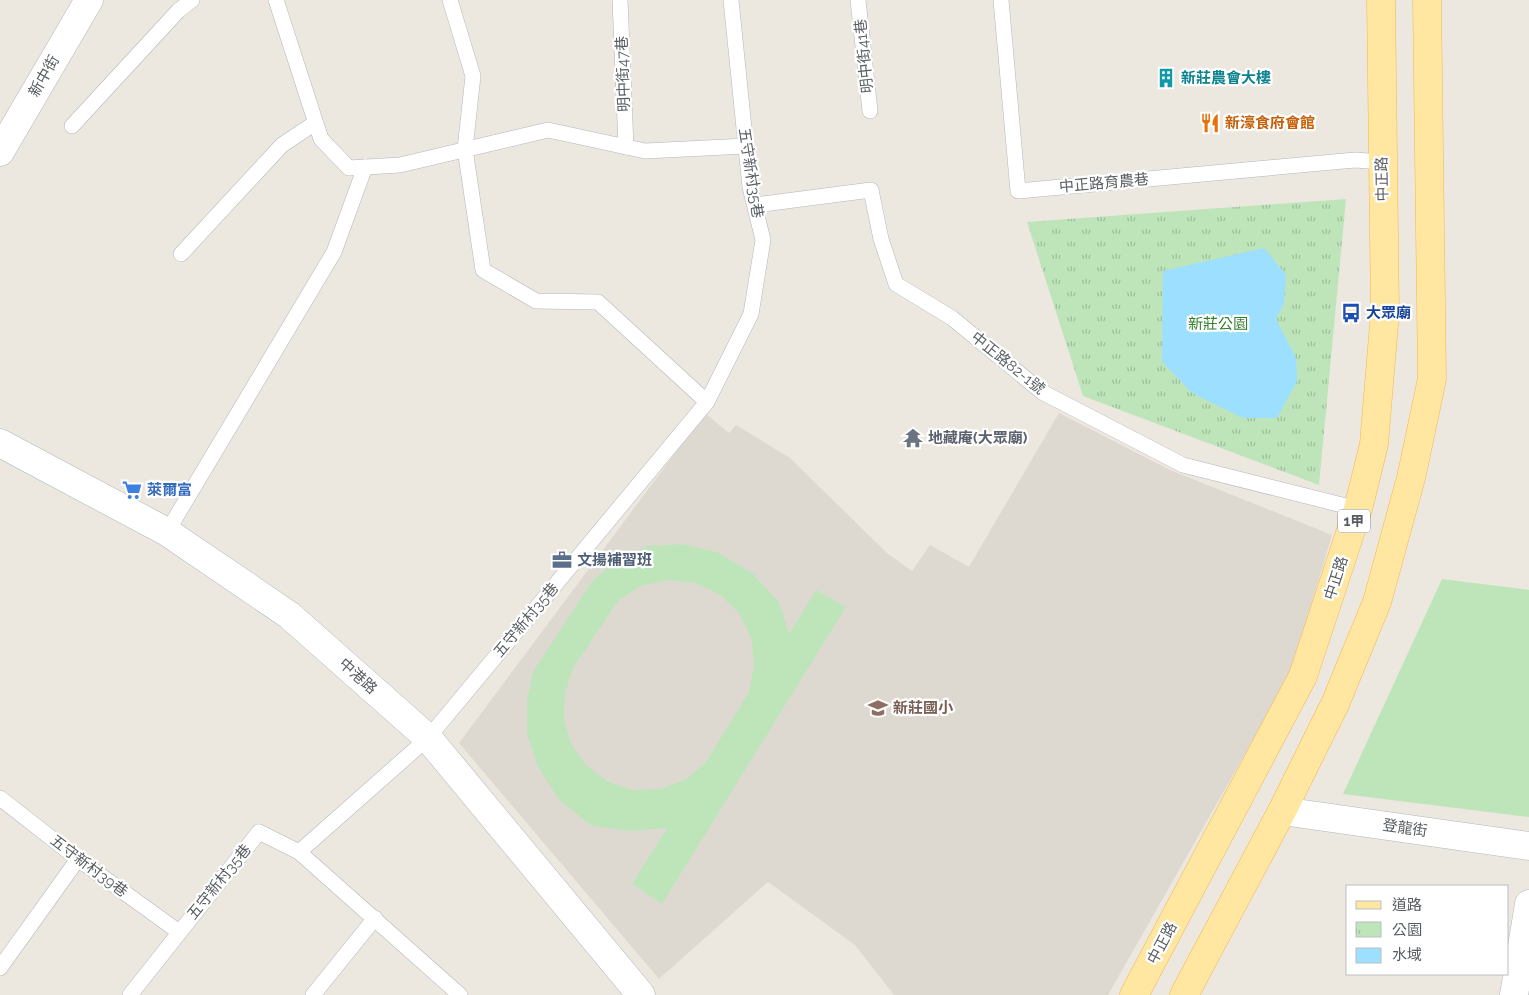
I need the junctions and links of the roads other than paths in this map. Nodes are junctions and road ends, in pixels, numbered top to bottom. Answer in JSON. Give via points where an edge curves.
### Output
{"nodes":[{"id":1,"x":89,"y":0,"type":"edge"},
{"id":2,"x":192,"y":0,"type":"edge"},
{"id":3,"x":276,"y":0,"type":"edge"},
{"id":4,"x":450,"y":0,"type":"edge"},
{"id":5,"x":620,"y":0,"type":"edge"},
{"id":6,"x":731,"y":0,"type":"edge"},
{"id":7,"x":858,"y":0,"type":"edge"},
{"id":8,"x":1001,"y":0,"type":"edge"},
{"id":9,"x":1380,"y":0,"type":"edge"},
{"id":10,"x":1427,"y":0,"type":"edge"},
{"id":11,"x":870,"y":111,"type":"dead end"},
{"id":12,"x":315,"y":123,"type":"junction"},
{"id":13,"x":72,"y":126,"type":"dead end"},
{"id":14,"x":746,"y":146,"type":"junction"},
{"id":15,"x":626,"y":147,"type":"junction"},
{"id":16,"x":465,"y":149,"type":"junction"},
{"id":17,"x":0,"y":152,"type":"edge"},
{"id":18,"x":1382,"y":162,"type":"junction"},
{"id":19,"x":365,"y":167,"type":"junction"},
{"id":20,"x":755,"y":205,"type":"junction"},
{"id":21,"x":180,"y":254,"type":"dead end"},
{"id":22,"x":707,"y":402,"type":"junction"},
{"id":23,"x":0,"y":443,"type":"edge"},
{"id":24,"x":1358,"y":509,"type":"junction"},
{"id":25,"x":167,"y":532,"type":"junction"},
{"id":26,"x":428,"y":738,"type":"junction"},
{"id":27,"x":0,"y":798,"type":"edge"},
{"id":28,"x":1282,"y":811,"type":"junction"},
{"id":29,"x":1529,"y":846,"type":"edge"},
{"id":30,"x":298,"y":852,"type":"junction"},
{"id":31,"x":78,"y":859,"type":"junction"},
{"id":32,"x":1529,"y":904,"type":"edge"},
{"id":33,"x":375,"y":918,"type":"junction"},
{"id":34,"x":179,"y":932,"type":"junction"},
{"id":35,"x":0,"y":968,"type":"edge"},
{"id":36,"x":130,"y":995,"type":"edge"},
{"id":37,"x":313,"y":995,"type":"edge"},
{"id":38,"x":460,"y":995,"type":"edge"},
{"id":39,"x":641,"y":995,"type":"edge"},
{"id":40,"x":1134,"y":995,"type":"edge"},
{"id":41,"x":1184,"y":995,"type":"edge"},
{"id":42,"x":1514,"y":995,"type":"edge"}],
"edges":[{"from":1,"to":17,"type":"street","name":"新中街"},
{"from":2,"to":13,"type":"lane","via":[[178,11]]},
{"from":3,"to":12,"type":"lane"},
{"from":4,"to":16,"type":"lane","via":[[472,76]]},
{"from":5,"to":15,"type":"lane","name":"明中街47巷"},
{"from":6,"to":14,"type":"lane","name":"五守新村35巷"},
{"from":7,"to":11,"type":"lane","name":"明中街41巷"},
{"from":8,"to":18,"type":"lane","name":"中正路育農巷","via":[[1018,191],[1355,160]]},
{"from":9,"to":18,"type":"main road","name":"中正路","number":"1甲"},
{"from":10,"to":28,"type":"main road","via":[[1432,379],[1411,478],[1377,602],[1335,704]]},
{"from":12,"to":19,"type":"lane","via":[[321,139],[349,168]]},
{"from":12,"to":21,"type":"lane","via":[[282,145]]},
{"from":14,"to":15,"type":"lane","via":[[645,151]]},
{"from":14,"to":20,"type":"lane","name":"五守新村35巷"},
{"from":15,"to":16,"type":"lane","via":[[548,130]]},
{"from":16,"to":19,"type":"lane","via":[[400,165]]},
{"from":16,"to":22,"type":"lane","via":[[483,270],[536,301],[598,302]]},
{"from":18,"to":24,"type":"main road","name":"中正路","number":"1甲","via":[[1385,312],[1374,444]]},
{"from":19,"to":25,"type":"lane","via":[[334,252]]},
{"from":20,"to":22,"type":"lane","name":"五守新村35巷","via":[[763,240],[751,314]]},
{"from":20,"to":24,"type":"lane","name":"中正路82-1號","via":[[871,190],[881,239],[896,284],[952,318],[1042,392],[1183,465]]},
{"from":22,"to":26,"type":"lane","name":"五守新村35巷"},
{"from":23,"to":25,"type":"street","name":"中港路"},
{"from":24,"to":40,"type":"main road","name":"中正路","number":"1甲","via":[[1303,676]]},
{"from":25,"to":26,"type":"street","name":"中港路","via":[[289,615]]},
{"from":26,"to":30,"type":"lane","name":"五守新村35巷"},
{"from":26,"to":39,"type":"street","name":"中港路"},
{"from":27,"to":31,"type":"lane","name":"五守新村39巷"},
{"from":28,"to":29,"type":"street","name":"登龍街"},
{"from":28,"to":41,"type":"main road"},
{"from":30,"to":33,"type":"lane"},
{"from":30,"to":34,"type":"lane","name":"五守新村35巷","via":[[259,832]]},
{"from":31,"to":34,"type":"lane","name":"五守新村39巷"},
{"from":31,"to":35,"type":"lane"},
{"from":32,"to":42,"type":"street"},
{"from":33,"to":37,"type":"lane"},
{"from":33,"to":38,"type":"lane"},
{"from":34,"to":36,"type":"lane","name":"五守新村35巷"}]}
